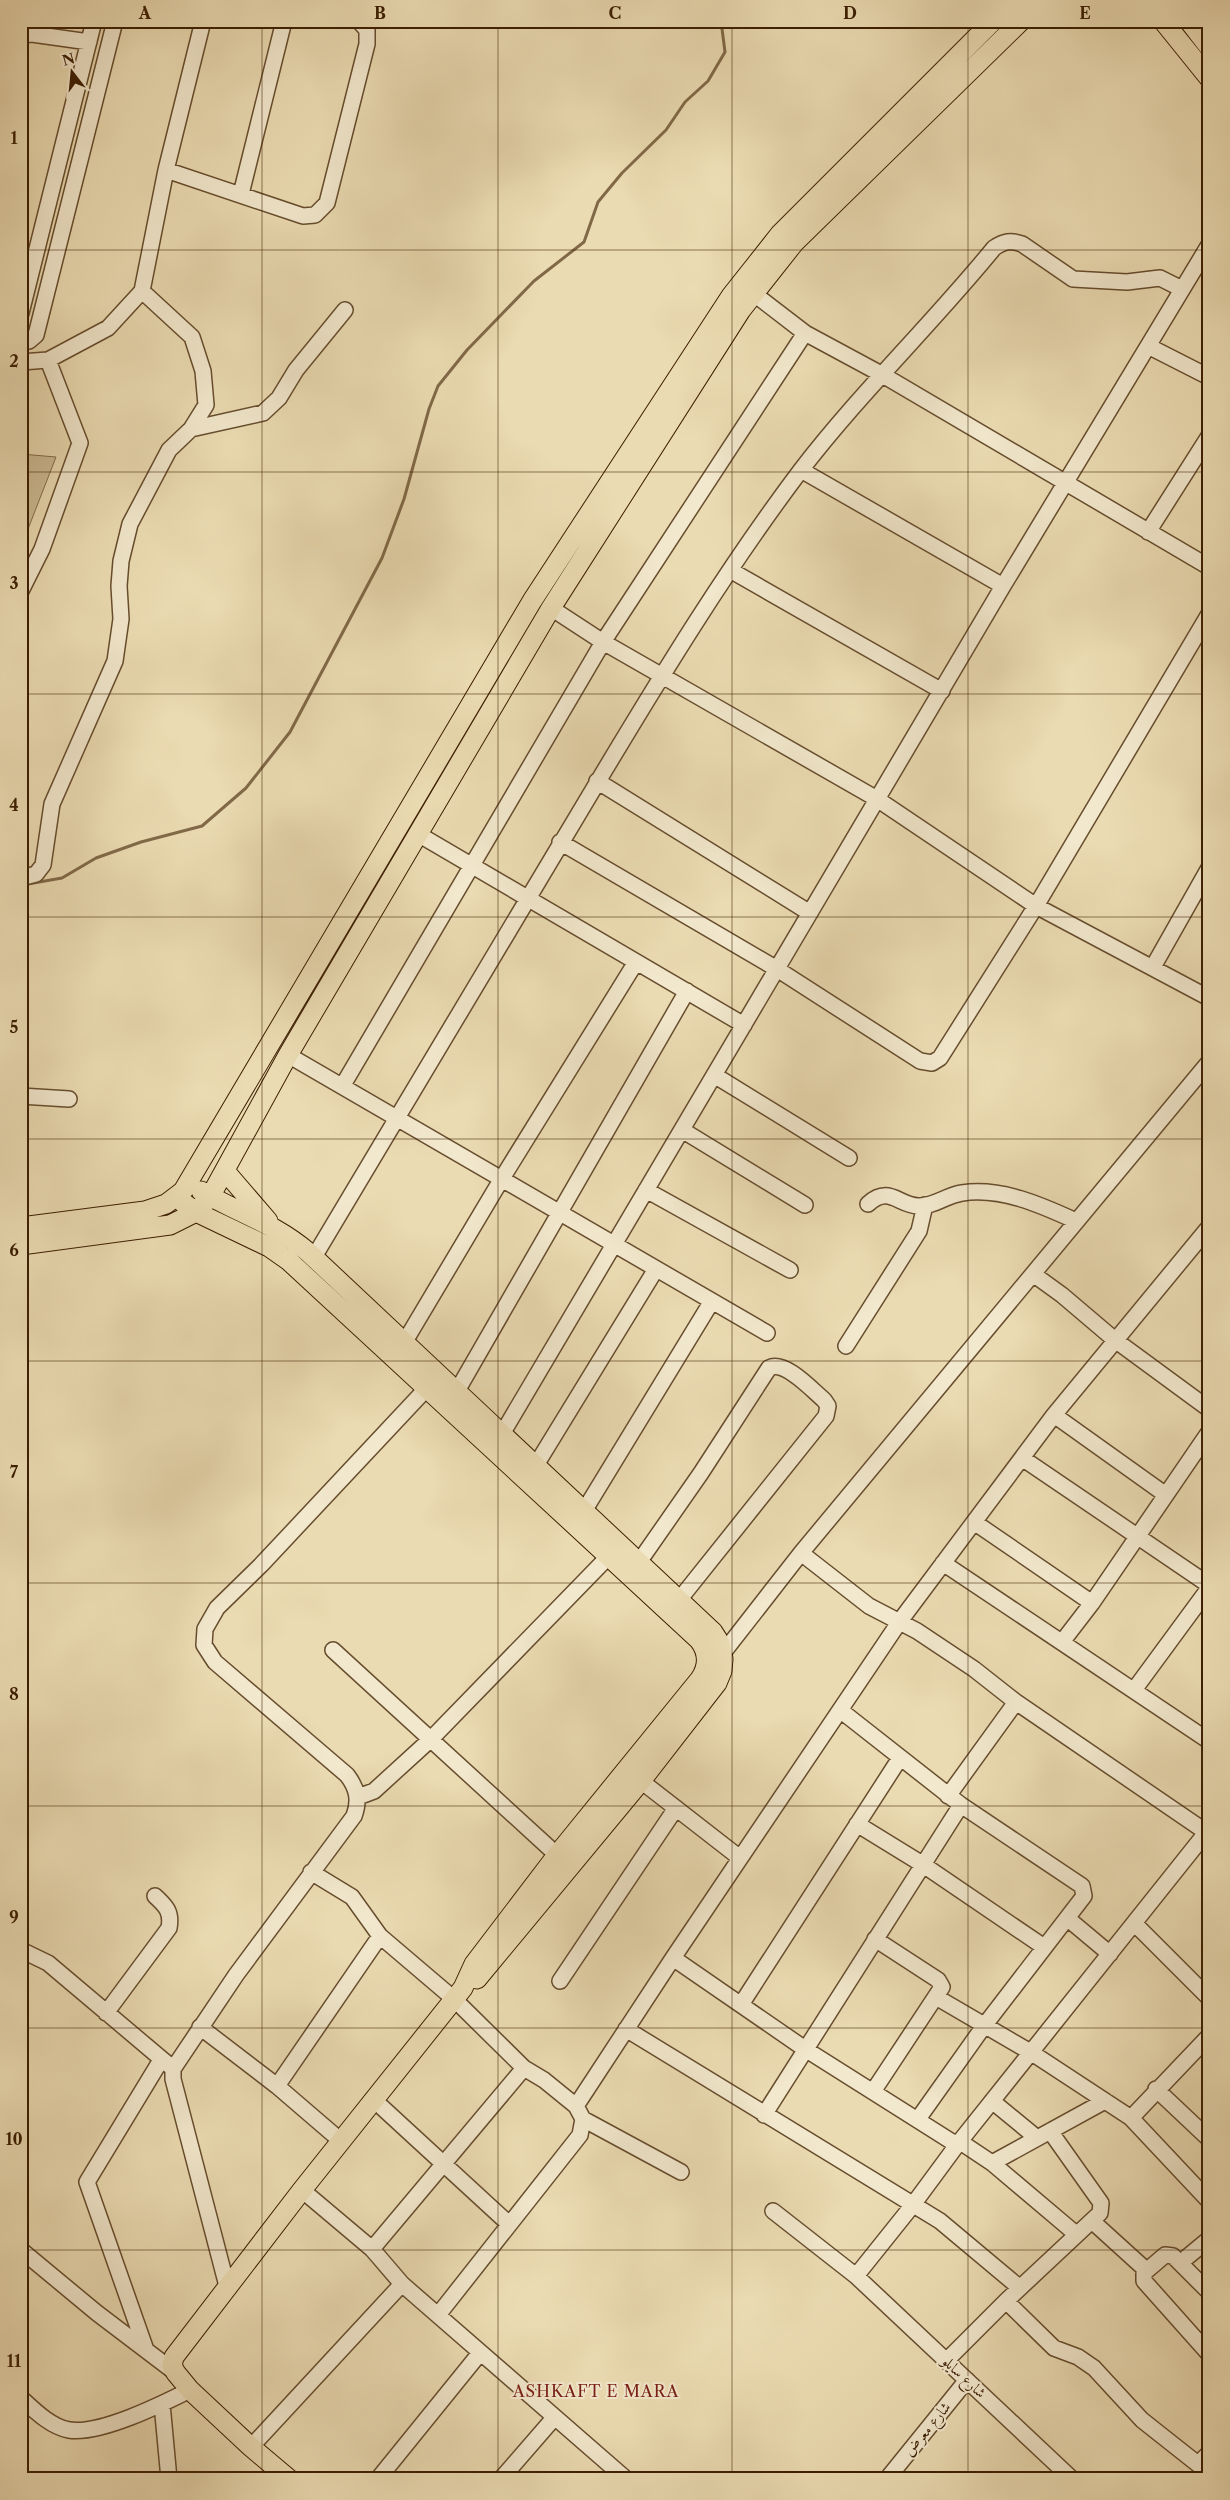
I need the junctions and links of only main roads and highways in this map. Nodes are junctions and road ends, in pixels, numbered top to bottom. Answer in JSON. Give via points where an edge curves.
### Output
{"nodes":[{"id":1,"x":993,"y":21,"type":"edge"},
{"id":2,"x":1021,"y":21,"type":"edge"},
{"id":3,"x":1163,"y":21,"type":"edge"},
{"id":4,"x":1188,"y":21,"type":"edge"},
{"id":5,"x":1209,"y":46,"type":"edge"},
{"id":6,"x":1209,"y":78,"type":"edge"},
{"id":7,"x":225,"y":1171,"type":"junction"},
{"id":8,"x":183,"y":1191,"type":"junction"},
{"id":9,"x":210,"y":1196,"type":"junction"},
{"id":10,"x":196,"y":1212,"type":"junction"},
{"id":11,"x":21,"y":1226,"type":"edge"},
{"id":12,"x":272,"y":1226,"type":"junction"},
{"id":13,"x":259,"y":1242,"type":"junction"},
{"id":14,"x":21,"y":1245,"type":"edge"},
{"id":15,"x":715,"y":1655,"type":"junction"},
{"id":16,"x":459,"y":1993,"type":"junction"},
{"id":17,"x":289,"y":2479,"type":"edge"}],
"edges":[{"from":1,"to":8,"type":"main road","via":[[780,234],[731,296],[532,602]]},
{"from":2,"to":7,"type":"main road","via":[[794,243],[754,292],[551,608],[288,1055]]},
{"from":3,"to":6,"type":"main road"},
{"from":4,"to":5,"type":"main road"},
{"from":7,"to":9,"type":"main road"},
{"from":7,"to":12,"type":"main road"},
{"from":8,"to":9,"type":"main road"},
{"from":8,"to":10,"type":"main road"},
{"from":8,"to":11,"type":"main road","via":[[166,1204],[145,1211]]},
{"from":9,"to":10,"type":"main road"},
{"from":9,"to":12,"type":"main road"},
{"from":10,"to":13,"type":"main road"},
{"from":10,"to":14,"type":"main road","via":[[179,1222],[156,1228]]},
{"from":12,"to":13,"type":"main road"},
{"from":12,"to":15,"type":"main road","via":[[314,1257],[713,1632]]},
{"from":13,"to":15,"type":"main road","via":[[289,1261],[699,1640],[705,1650]]},
{"from":15,"to":16,"type":"main road","via":[[700,1679],[557,1855],[474,1964]]},
{"from":15,"to":16,"type":"main road","via":[[722,1671],[718,1683],[479,1977]]},
{"from":16,"to":17,"type":"main road","via":[[228,2286],[175,2365],[190,2390]]}]}
